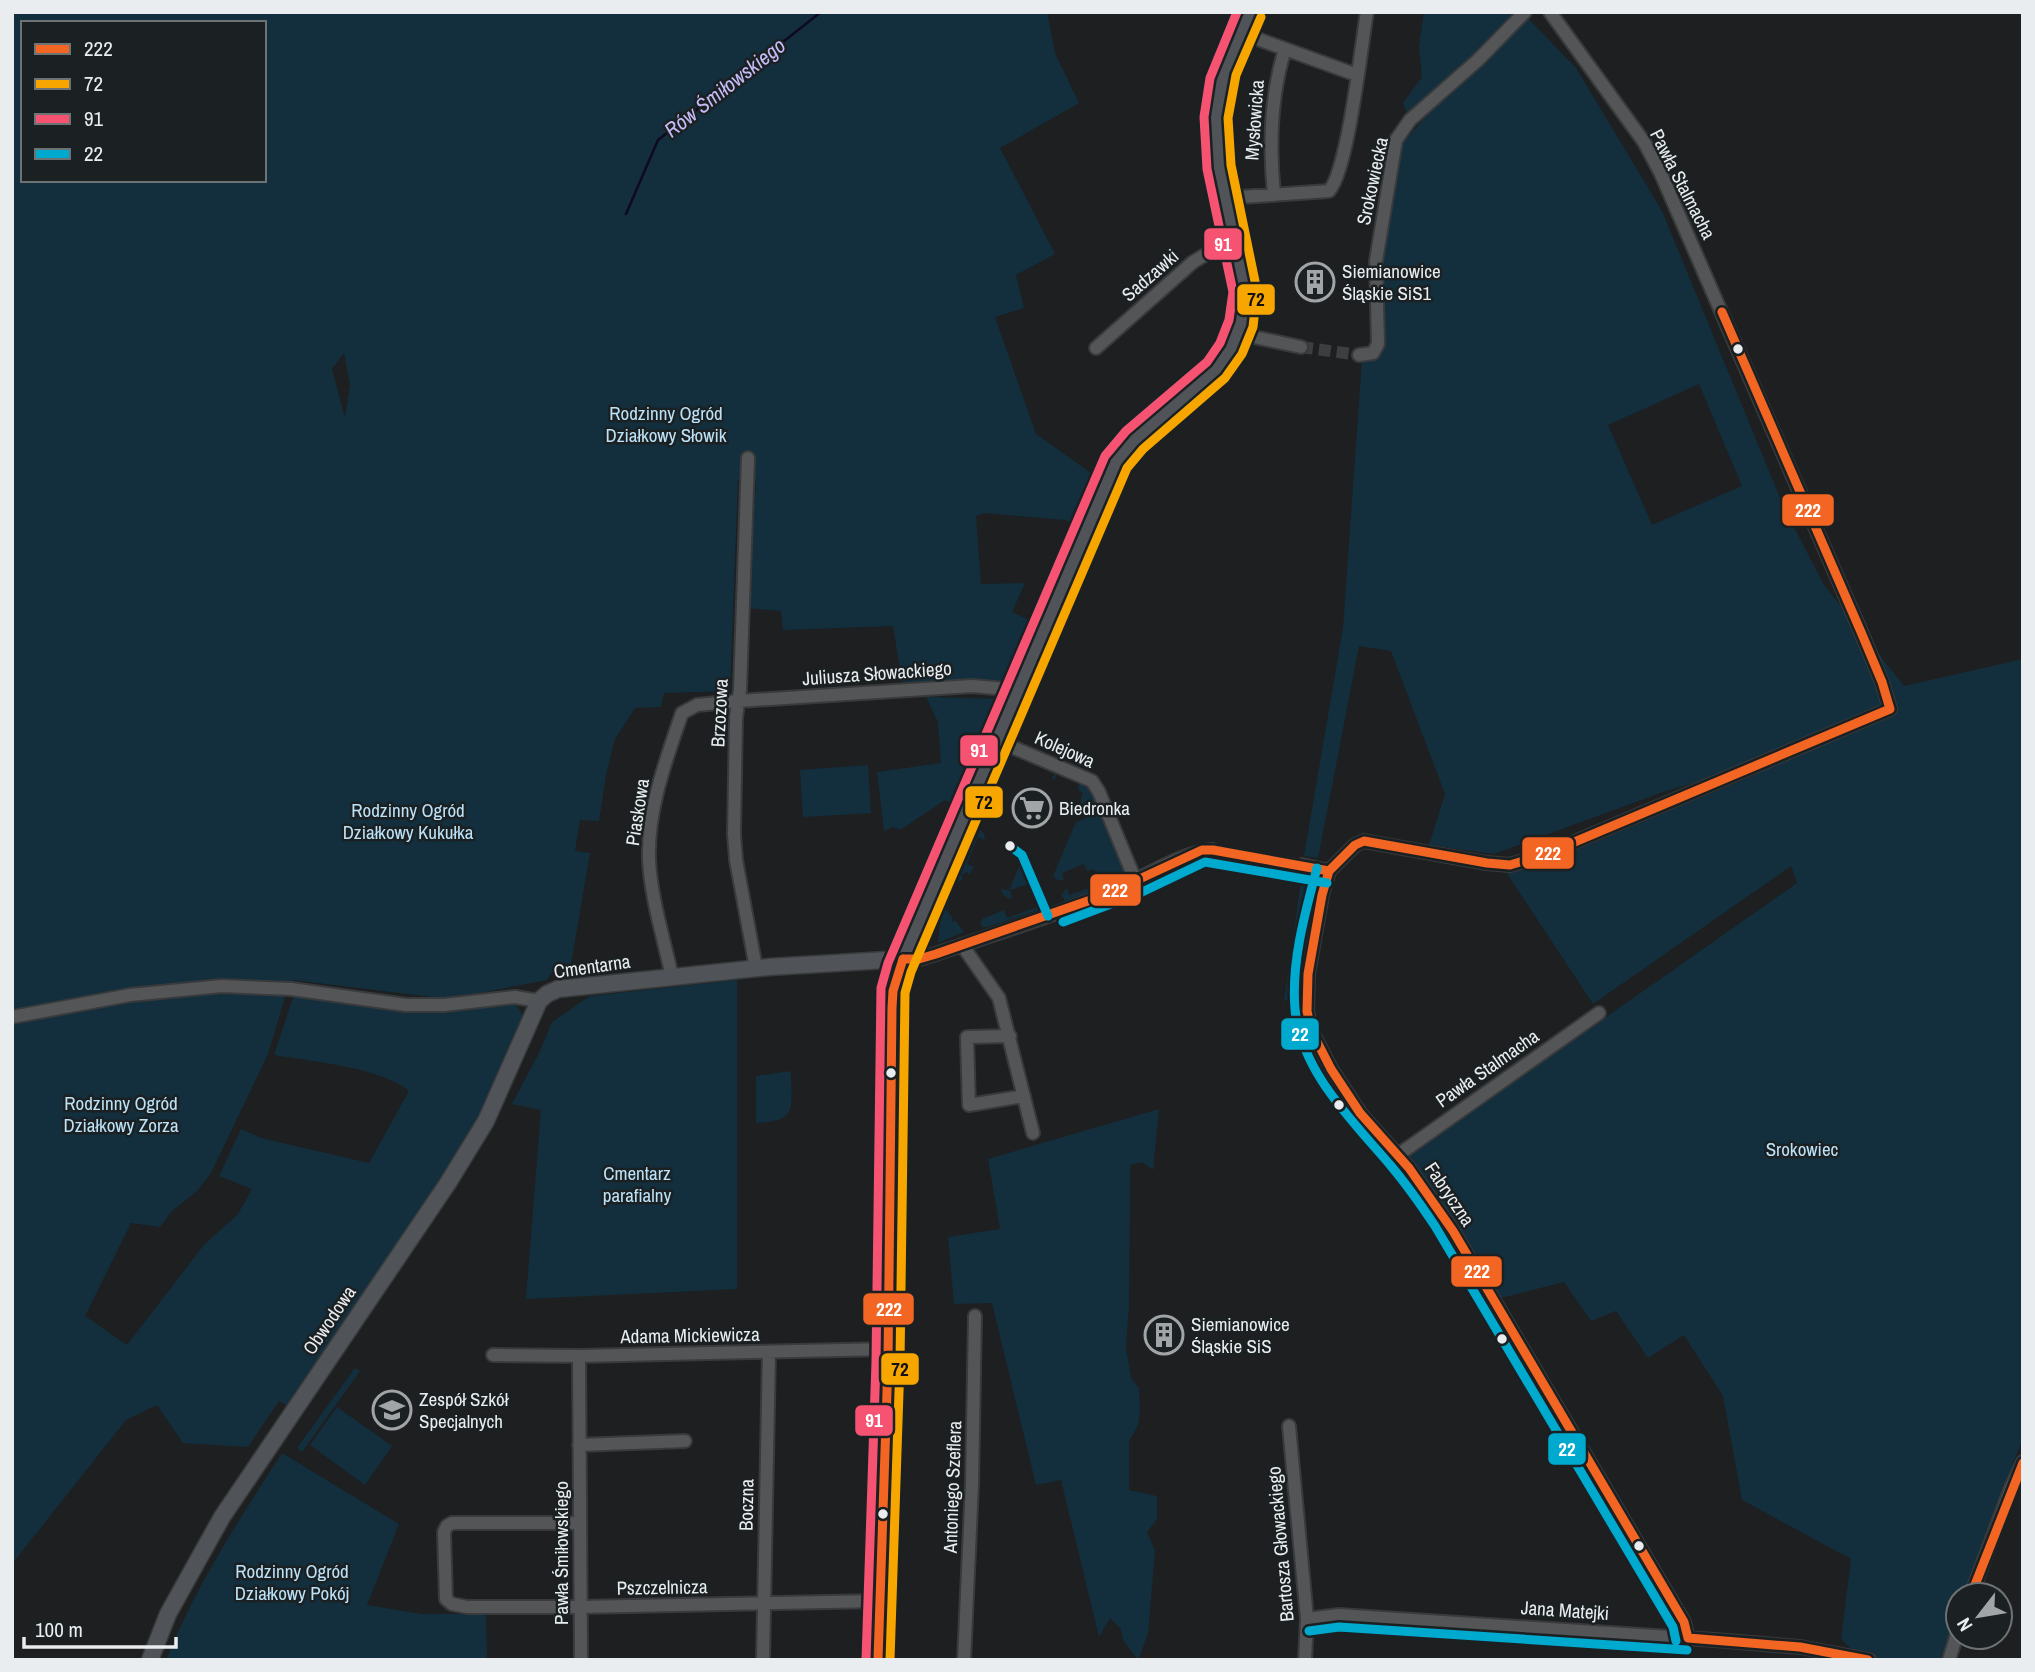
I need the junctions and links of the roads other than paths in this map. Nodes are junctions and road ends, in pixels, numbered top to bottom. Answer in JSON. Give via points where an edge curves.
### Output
{"nodes":[{"id":1,"x":1250,"y":12,"type":"edge"},
{"id":2,"x":1367,"y":12,"type":"edge"},
{"id":3,"x":1525,"y":12,"type":"edge"},
{"id":4,"x":1550,"y":12,"type":"edge"},
{"id":5,"x":1241,"y":33,"type":"junction"},
{"id":6,"x":1285,"y":49,"type":"junction"},
{"id":7,"x":1357,"y":75,"type":"junction"},
{"id":8,"x":1274,"y":195,"type":"junction"},
{"id":9,"x":1226,"y":198,"type":"junction"},
{"id":10,"x":1235,"y":237,"type":"junction"},
{"id":11,"x":1240,"y":334,"type":"junction"},
{"id":12,"x":1301,"y":347,"type":"tunnel mouth"},
{"id":13,"x":1096,"y":348,"type":"dead end"},
{"id":14,"x":1359,"y":355,"type":"dead end"},
{"id":15,"x":748,"y":458,"type":"dead end"},
{"id":16,"x":1019,"y":690,"type":"junction"},
{"id":17,"x":738,"y":701,"type":"junction"},
{"id":18,"x":998,"y":741,"type":"junction"},
{"id":19,"x":1213,"y":850,"type":"tunnel mouth"},
{"id":20,"x":1302,"y":865,"type":"tunnel mouth"},
{"id":21,"x":1329,"y":871,"type":"junction"},
{"id":22,"x":1136,"y":882,"type":"junction"},
{"id":23,"x":962,"y":945,"type":"junction"},
{"id":24,"x":903,"y":960,"type":"junction"},
{"id":25,"x":756,"y":968,"type":"junction"},
{"id":26,"x":671,"y":977,"type":"junction"},
{"id":27,"x":540,"y":1001,"type":"junction"},
{"id":28,"x":1599,"y":1013,"type":"dead end"},
{"id":29,"x":12,"y":1017,"type":"edge"},
{"id":30,"x":1010,"y":1036,"type":"junction"},
{"id":31,"x":1024,"y":1096,"type":"junction"},
{"id":32,"x":1033,"y":1133,"type":"dead end"},
{"id":33,"x":1398,"y":1155,"type":"junction"},
{"id":34,"x":975,"y":1316,"type":"dead end"},
{"id":35,"x":888,"y":1349,"type":"junction"},
{"id":36,"x":769,"y":1352,"type":"junction"},
{"id":37,"x":493,"y":1355,"type":"dead end"},
{"id":38,"x":579,"y":1356,"type":"junction"},
{"id":39,"x":1289,"y":1426,"type":"dead end"},
{"id":40,"x":685,"y":1441,"type":"dead end"},
{"id":41,"x":579,"y":1445,"type":"junction"},
{"id":42,"x":2023,"y":1462,"type":"edge"},
{"id":43,"x":580,"y":1523,"type":"junction"},
{"id":44,"x":1975,"y":1581,"type":"edge"},
{"id":45,"x":880,"y":1601,"type":"junction"},
{"id":46,"x":763,"y":1604,"type":"junction"},
{"id":47,"x":580,"y":1607,"type":"junction"},
{"id":48,"x":1307,"y":1619,"type":"junction"},
{"id":49,"x":1688,"y":1637,"type":"junction"},
{"id":50,"x":1819,"y":1655,"type":"edge"},
{"id":51,"x":150,"y":1660,"type":"edge"},
{"id":52,"x":581,"y":1660,"type":"edge"},
{"id":53,"x":762,"y":1660,"type":"edge"},
{"id":54,"x":878,"y":1660,"type":"edge"},
{"id":55,"x":964,"y":1660,"type":"edge"},
{"id":56,"x":1305,"y":1660,"type":"edge"},
{"id":57,"x":1869,"y":1660,"type":"edge"}],
"edges":[{"from":1,"to":5,"type":"street","name":"Mysłowicka"},
{"from":2,"to":7,"type":"street"},
{"from":3,"to":14,"type":"street","name":"Srokowiecka","via":[[1410,120],[1396,140],[1376,261],[1378,344],[1373,353]]},
{"from":4,"to":21,"type":"street","name":"Pawła Stalmacha","via":[[1649,153],[1684,223],[1890,709],[1510,865],[1364,841]]},
{"from":5,"to":6,"type":"street"},
{"from":5,"to":9,"type":"street","name":"Mysłowicka","via":[[1216,113]]},
{"from":6,"to":7,"type":"street"},
{"from":6,"to":8,"type":"street","name":"Mysłowicka","via":[[1274,92],[1270,137]]},
{"from":7,"to":8,"type":"street","via":[[1344,152],[1333,186],[1329,191]]},
{"from":8,"to":9,"type":"street"},
{"from":9,"to":10,"type":"street","name":"Mysłowicka"},
{"from":10,"to":11,"type":"street","name":"Mysłowicka","via":[[1245,292]]},
{"from":10,"to":13,"type":"street","name":"Sadzawki","via":[[1193,262]]},
{"from":11,"to":12,"type":"street"},
{"from":11,"to":16,"type":"street","name":"Mysłowicka","via":[[1214,372],[1132,442],[1116,462]]},
{"from":15,"to":17,"type":"street","name":"Brzozowa"},
{"from":16,"to":17,"type":"street","name":"Juliusza Słowackiego","via":[[972,687]]},
{"from":16,"to":18,"type":"street","name":"Mysłowicka"},
{"from":17,"to":25,"type":"street","name":"Brzozowa","via":[[734,834]]},
{"from":17,"to":26,"type":"street","name":"Piaskowa","via":[[697,705],[682,713],[660,780],[649,857]]},
{"from":18,"to":22,"type":"street","name":"Kolejowa","via":[[1092,781]]},
{"from":18,"to":24,"type":"street","name":"Mysłowicka"},
{"from":19,"to":22,"type":"street","via":[[1202,850]]},
{"from":20,"to":21,"type":"street"},
{"from":21,"to":33,"type":"street","name":"Fabryczna","via":[[1308,974],[1307,1012],[1318,1046],[1338,1079],[1360,1113]]},
{"from":22,"to":23,"type":"street"},
{"from":23,"to":24,"type":"street"},
{"from":23,"to":30,"type":"street","via":[[999,998]]},
{"from":24,"to":25,"type":"street","name":"Cmentarna"},
{"from":24,"to":35,"type":"street","name":"Mysłowicka","via":[[892,1008]]},
{"from":25,"to":26,"type":"street","name":"Cmentarna"},
{"from":26,"to":27,"type":"street","name":"Cmentarna","via":[[558,989]]},
{"from":27,"to":29,"type":"street","name":"Cmentarna","via":[[515,997],[449,1005],[406,1004],[291,989],[222,986],[130,995]]},
{"from":27,"to":51,"type":"street","name":"Obwodowa","via":[[486,1121],[222,1517],[168,1614]]},
{"from":28,"to":33,"type":"street","name":"Pawła Stalmacha"},
{"from":30,"to":31,"type":"street"},
{"from":30,"to":31,"type":"street","via":[[967,1037],[969,1105]]},
{"from":31,"to":32,"type":"street"},
{"from":33,"to":49,"type":"street","name":"Fabryczna","via":[[1459,1242],[1684,1622]]},
{"from":34,"to":55,"type":"street","name":"Antoniego Szeflera"},
{"from":35,"to":36,"type":"street","name":"Adama Mickiewicza"},
{"from":35,"to":45,"type":"street","name":"Mysłowicka"},
{"from":36,"to":38,"type":"street","name":"Adama Mickiewicza"},
{"from":36,"to":46,"type":"street","name":"Boczna"},
{"from":37,"to":38,"type":"street","name":"Adama Mickiewicza"},
{"from":38,"to":41,"type":"street","name":"Pawła Śmiłowskiego"},
{"from":39,"to":48,"type":"street","name":"Bartosza Głowackiego"},
{"from":40,"to":41,"type":"street"},
{"from":41,"to":43,"type":"street","name":"Pawła Śmiłowskiego"},
{"from":42,"to":44,"type":"street"},
{"from":43,"to":47,"type":"street","name":"Pawła Śmiłowskiego"},
{"from":43,"to":47,"type":"street","name":"Pszczelnicza","via":[[452,1524],[444,1532],[446,1598],[452,1604]]},
{"from":45,"to":46,"type":"street","name":"Pszczelnicza"},
{"from":45,"to":54,"type":"street","name":"Mysłowicka"},
{"from":46,"to":47,"type":"street","name":"Pszczelnicza"},
{"from":46,"to":53,"type":"street","name":"Boczna"},
{"from":47,"to":52,"type":"street","name":"Pawła Śmiłowskiego"},
{"from":48,"to":49,"type":"street","name":"Jana Matejki","via":[[1339,1615]]},
{"from":48,"to":56,"type":"street","name":"Bartosza Głowackiego"},
{"from":49,"to":50,"type":"street","name":"Jana Matejki"},
{"from":50,"to":57,"type":"street","name":"Jana Matejki"}]}
